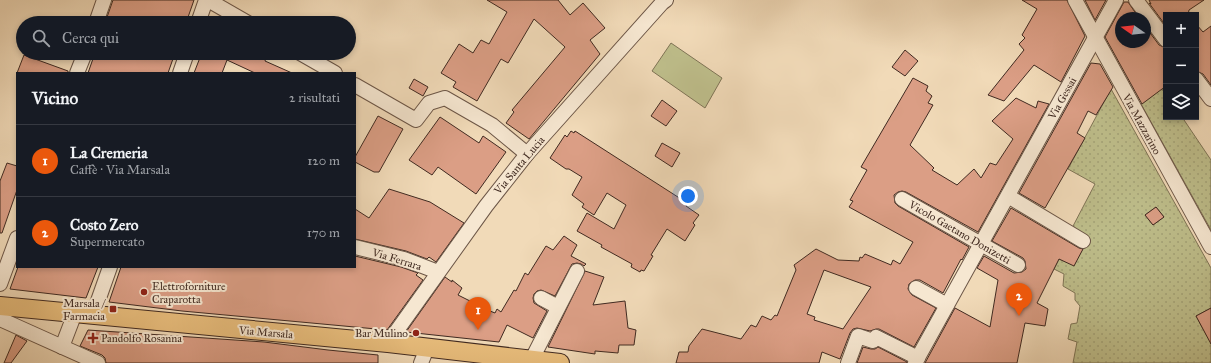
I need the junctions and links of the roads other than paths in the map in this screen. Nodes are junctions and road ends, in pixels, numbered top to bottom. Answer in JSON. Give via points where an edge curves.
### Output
{"nodes":[{"id":1,"x":104,"y":0,"type":"edge"},
{"id":2,"x":207,"y":0,"type":"edge"},
{"id":3,"x":666,"y":0,"type":"edge"},
{"id":4,"x":1075,"y":0,"type":"edge"},
{"id":5,"x":1116,"y":0,"type":"edge"},
{"id":6,"x":1136,"y":0,"type":"edge"},
{"id":7,"x":98,"y":16,"type":"edge"},
{"id":8,"x":201,"y":16,"type":"edge"},
{"id":9,"x":236,"y":16,"type":"edge"},
{"id":10,"x":1163,"y":36,"type":"edge"},
{"id":11,"x":1095,"y":38,"type":"junction"},
{"id":12,"x":83,"y":60,"type":"edge"},
{"id":13,"x":185,"y":60,"type":"edge"},
{"id":14,"x":312,"y":60,"type":"edge"},
{"id":15,"x":78,"y":72,"type":"edge"},
{"id":16,"x":180,"y":72,"type":"edge"},
{"id":17,"x":333,"y":72,"type":"edge"},
{"id":18,"x":1199,"y":83,"type":"edge"},
{"id":19,"x":356,"y":86,"type":"edge"},
{"id":20,"x":1211,"y":99,"type":"edge"},
{"id":21,"x":527,"y":154,"type":"junction"},
{"id":22,"x":1008,"y":196,"type":"junction"},
{"id":23,"x":902,"y":199,"type":"dead end"},
{"id":24,"x":1083,"y":240,"type":"dead end"},
{"id":25,"x":16,"y":241,"type":"edge"},
{"id":26,"x":981,"y":244,"type":"junction"},
{"id":27,"x":356,"y":246,"type":"edge"},
{"id":28,"x":1211,"y":247,"type":"edge"},
{"id":29,"x":1018,"y":265,"type":"dead end"},
{"id":30,"x":110,"y":268,"type":"edge"},
{"id":31,"x":577,"y":271,"type":"dead end"},
{"id":32,"x":438,"y":272,"type":"junction"},
{"id":33,"x":0,"y":284,"type":"edge"},
{"id":34,"x":916,"y":288,"type":"dead end"},
{"id":35,"x":541,"y":298,"type":"dead end"},
{"id":36,"x":947,"y":305,"type":"junction"},
{"id":37,"x":0,"y":306,"type":"edge"},
{"id":38,"x":558,"y":307,"type":"junction"},
{"id":39,"x":75,"y":313,"type":"junction"},
{"id":40,"x":93,"y":315,"type":"junction"},
{"id":41,"x":0,"y":319,"type":"edge"},
{"id":42,"x":388,"y":343,"type":"junction"},
{"id":43,"x":62,"y":347,"type":"junction"},
{"id":44,"x":424,"y":355,"type":"edge"},
{"id":45,"x":479,"y":358,"type":"edge"},
{"id":46,"x":532,"y":360,"type":"junction"},
{"id":47,"x":916,"y":360,"type":"edge"},
{"id":48,"x":98,"y":363,"type":"edge"},
{"id":49,"x":560,"y":363,"type":"edge"},
{"id":50,"x":848,"y":363,"type":"edge"}],
"edges":[{"from":1,"to":7,"type":"street"},
{"from":2,"to":8,"type":"street"},
{"from":2,"to":9,"type":"street"},
{"from":3,"to":21,"type":"street","name":"Via Santa Lucia"},
{"from":4,"to":11,"type":"street","name":"Via Mazzarino"},
{"from":5,"to":11,"type":"street","name":"Via Gessai"},
{"from":6,"to":10,"type":"street"},
{"from":11,"to":22,"type":"street","name":"Via Gessai"},
{"from":11,"to":28,"type":"street","name":"Via Mazzarino"},
{"from":12,"to":15,"type":"street"},
{"from":13,"to":16,"type":"street"},
{"from":14,"to":17,"type":"street"},
{"from":18,"to":20,"type":"street"},
{"from":19,"to":21,"type":"street","via":[[416,120],[429,103],[445,98],[492,125]]},
{"from":21,"to":32,"type":"street","name":"Via Santa Lucia"},
{"from":22,"to":24,"type":"street"},
{"from":22,"to":26,"type":"street","name":"Via Gessai"},
{"from":23,"to":26,"type":"street","name":"Vicolo Gaetano Donizetti"},
{"from":25,"to":33,"type":"street"},
{"from":26,"to":29,"type":"street","name":"Vicolo Gaetano Donizetti"},
{"from":26,"to":36,"type":"street","name":"Via Gessai"},
{"from":27,"to":32,"type":"street","name":"Via Ferrara","via":[[404,259]]},
{"from":30,"to":40,"type":"street"},
{"from":31,"to":38,"type":"street"},
{"from":32,"to":42,"type":"street","name":"Via Santa Lucia"},
{"from":34,"to":36,"type":"street"},
{"from":35,"to":38,"type":"street"},
{"from":36,"to":47,"type":"street","name":"Via Gessai"},
{"from":37,"to":39,"type":"main road","name":"Via Marsala"},
{"from":38,"to":46,"type":"street"},
{"from":39,"to":40,"type":"main road","name":"Via Marsala"},
{"from":39,"to":43,"type":"street"},
{"from":40,"to":42,"type":"main road","name":"Via Marsala"},
{"from":41,"to":43,"type":"street"},
{"from":42,"to":44,"type":"main road","name":"Via Marsala"},
{"from":43,"to":48,"type":"street"},
{"from":44,"to":45,"type":"main road","name":"Via Marsala"},
{"from":45,"to":46,"type":"main road","name":"Via Marsala"},
{"from":46,"to":49,"type":"main road","name":"Via Marsala"},
{"from":47,"to":50,"type":"street","via":[[876,337],[873,341],[858,336]]}]}
